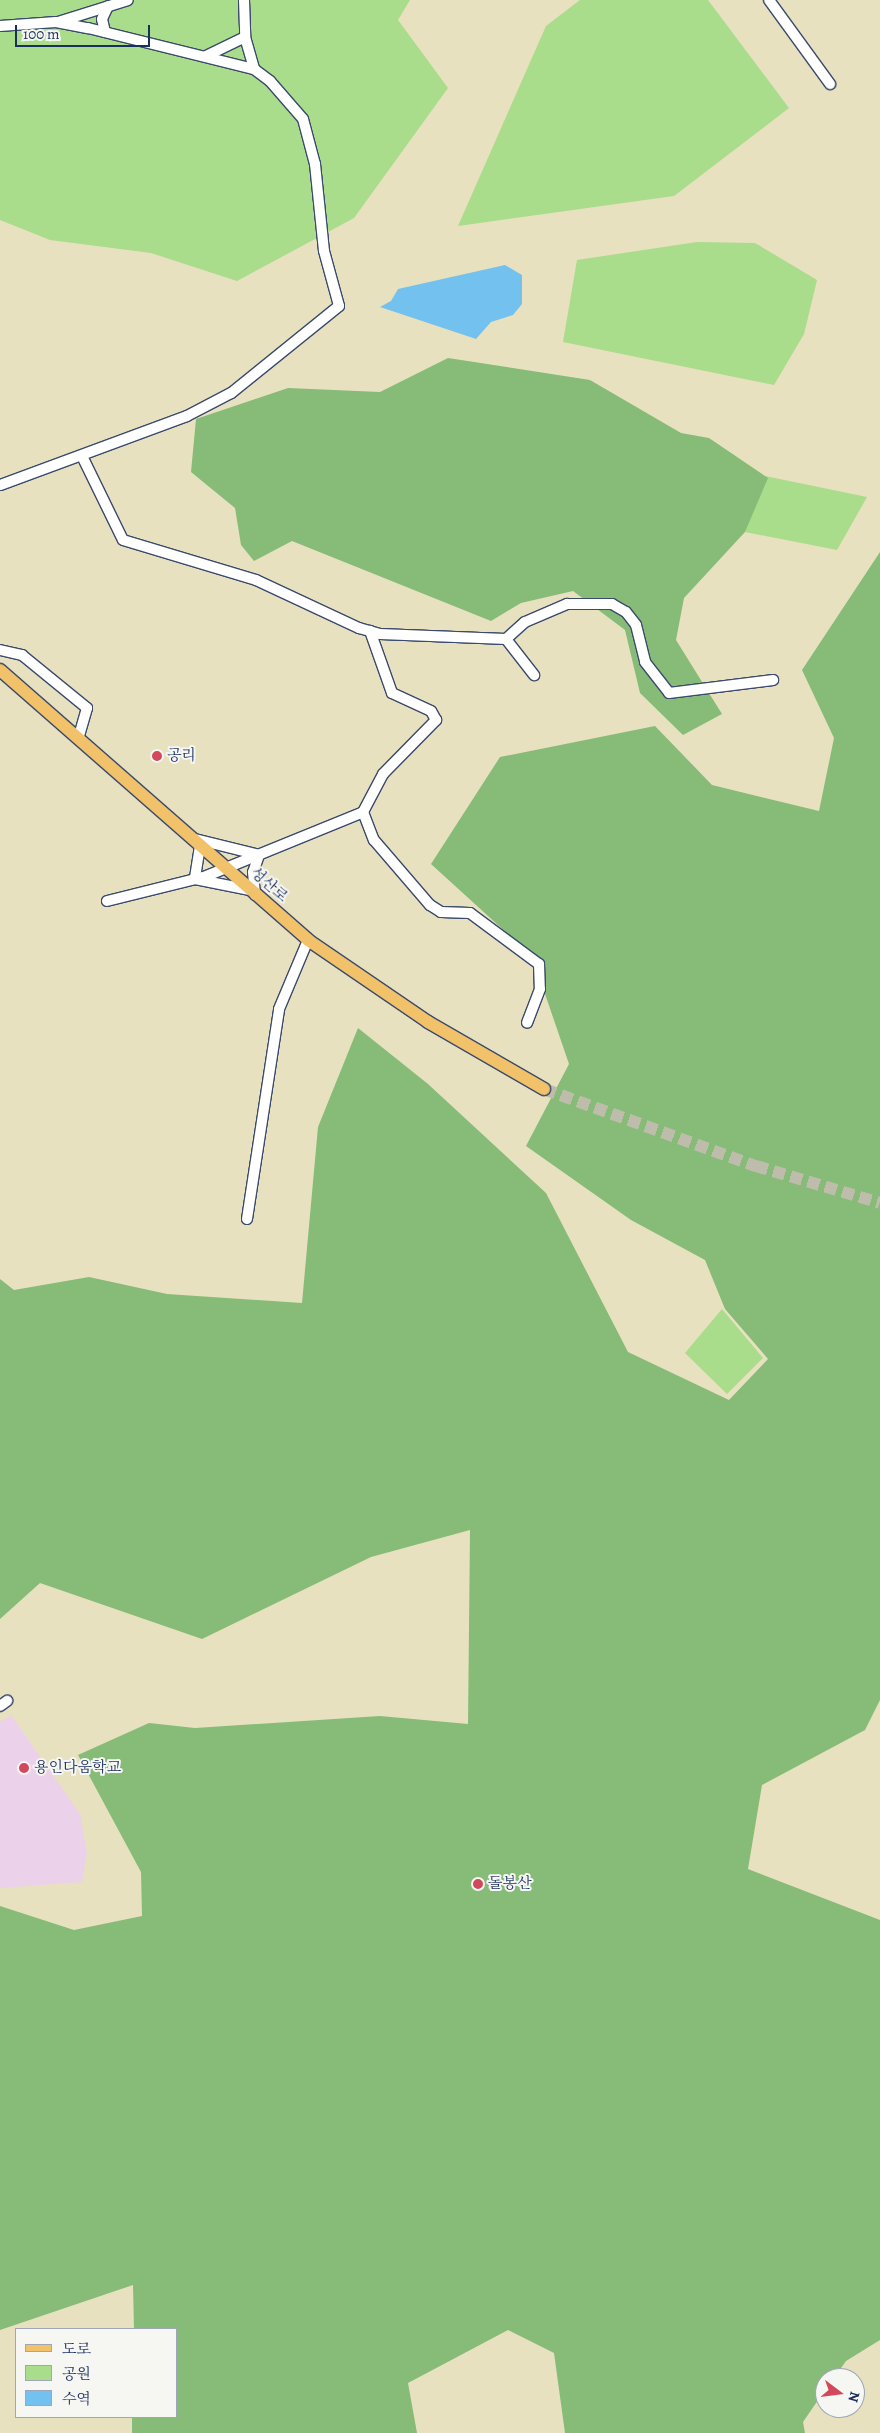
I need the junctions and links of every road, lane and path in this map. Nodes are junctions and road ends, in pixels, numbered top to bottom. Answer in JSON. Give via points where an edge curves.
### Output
{"nodes":[{"id":1,"x":128,"y":0,"type":"edge"},
{"id":2,"x":244,"y":0,"type":"edge"},
{"id":3,"x":769,"y":0,"type":"edge"},
{"id":4,"x":108,"y":6,"type":"junction"},
{"id":5,"x":56,"y":22,"type":"junction"},
{"id":6,"x":0,"y":26,"type":"edge"},
{"id":7,"x":105,"y":32,"type":"junction"},
{"id":8,"x":245,"y":37,"type":"junction"},
{"id":9,"x":206,"y":56,"type":"junction"},
{"id":10,"x":254,"y":69,"type":"junction"},
{"id":11,"x":830,"y":84,"type":"dead end"},
{"id":12,"x":82,"y":456,"type":"junction"},
{"id":13,"x":0,"y":485,"type":"edge"},
{"id":14,"x":370,"y":631,"type":"junction"},
{"id":15,"x":506,"y":640,"type":"junction"},
{"id":16,"x":0,"y":650,"type":"edge"},
{"id":17,"x":0,"y":670,"type":"edge"},
{"id":18,"x":534,"y":675,"type":"dead end"},
{"id":19,"x":773,"y":680,"type":"dead end"},
{"id":20,"x":79,"y":736,"type":"junction"},
{"id":21,"x":363,"y":812,"type":"junction"},
{"id":22,"x":196,"y":842,"type":"junction"},
{"id":23,"x":258,"y":854,"type":"junction"},
{"id":24,"x":225,"y":868,"type":"junction"},
{"id":25,"x":195,"y":879,"type":"junction"},
{"id":26,"x":253,"y":892,"type":"junction"},
{"id":27,"x":107,"y":901,"type":"dead end"},
{"id":28,"x":308,"y":940,"type":"junction"},
{"id":29,"x":527,"y":1023,"type":"dead end"},
{"id":30,"x":544,"y":1089,"type":"tunnel mouth"},
{"id":31,"x":247,"y":1219,"type":"dead end"}],
"edges":[{"from":1,"to":4,"type":"street"},
{"from":2,"to":8,"type":"street"},
{"from":3,"to":11,"type":"street"},
{"from":4,"to":5,"type":"street"},
{"from":4,"to":7,"type":"street","via":[[102,19]]},
{"from":5,"to":6,"type":"street"},
{"from":5,"to":7,"type":"street"},
{"from":7,"to":9,"type":"street"},
{"from":8,"to":9,"type":"street"},
{"from":8,"to":10,"type":"street"},
{"from":9,"to":10,"type":"street"},
{"from":10,"to":12,"type":"street","via":[[303,119],[315,164],[324,251],[339,306],[231,393],[187,416]]},
{"from":12,"to":13,"type":"street"},
{"from":12,"to":14,"type":"street","via":[[123,540],[256,580],[327,616]]},
{"from":14,"to":15,"type":"street"},
{"from":14,"to":21,"type":"street","via":[[374,652],[392,693],[430,711],[436,720],[383,774]]},
{"from":15,"to":18,"type":"street"},
{"from":15,"to":19,"type":"street","via":[[525,622],[567,604],[612,604],[626,612],[636,625],[645,662],[669,693]]},
{"from":16,"to":20,"type":"street","via":[[22,655],[87,708]]},
{"from":17,"to":20,"type":"main road","name":"성산로"},
{"from":20,"to":22,"type":"main road","name":"성산로"},
{"from":21,"to":23,"type":"street"},
{"from":21,"to":29,"type":"street","via":[[374,840],[430,905],[441,912],[470,913],[539,964],[540,989]]},
{"from":22,"to":23,"type":"street"},
{"from":22,"to":24,"type":"main road","name":"성산로"},
{"from":22,"to":25,"type":"street"},
{"from":23,"to":24,"type":"street"},
{"from":23,"to":26,"type":"street","via":[[253,872]]},
{"from":24,"to":25,"type":"street"},
{"from":24,"to":26,"type":"main road","name":"성산로"},
{"from":25,"to":26,"type":"street"},
{"from":25,"to":27,"type":"street"},
{"from":26,"to":28,"type":"main road","name":"성산로"},
{"from":28,"to":30,"type":"main road","name":"성산로","via":[[428,1022]]},
{"from":28,"to":31,"type":"street","via":[[279,1009]]}]}
